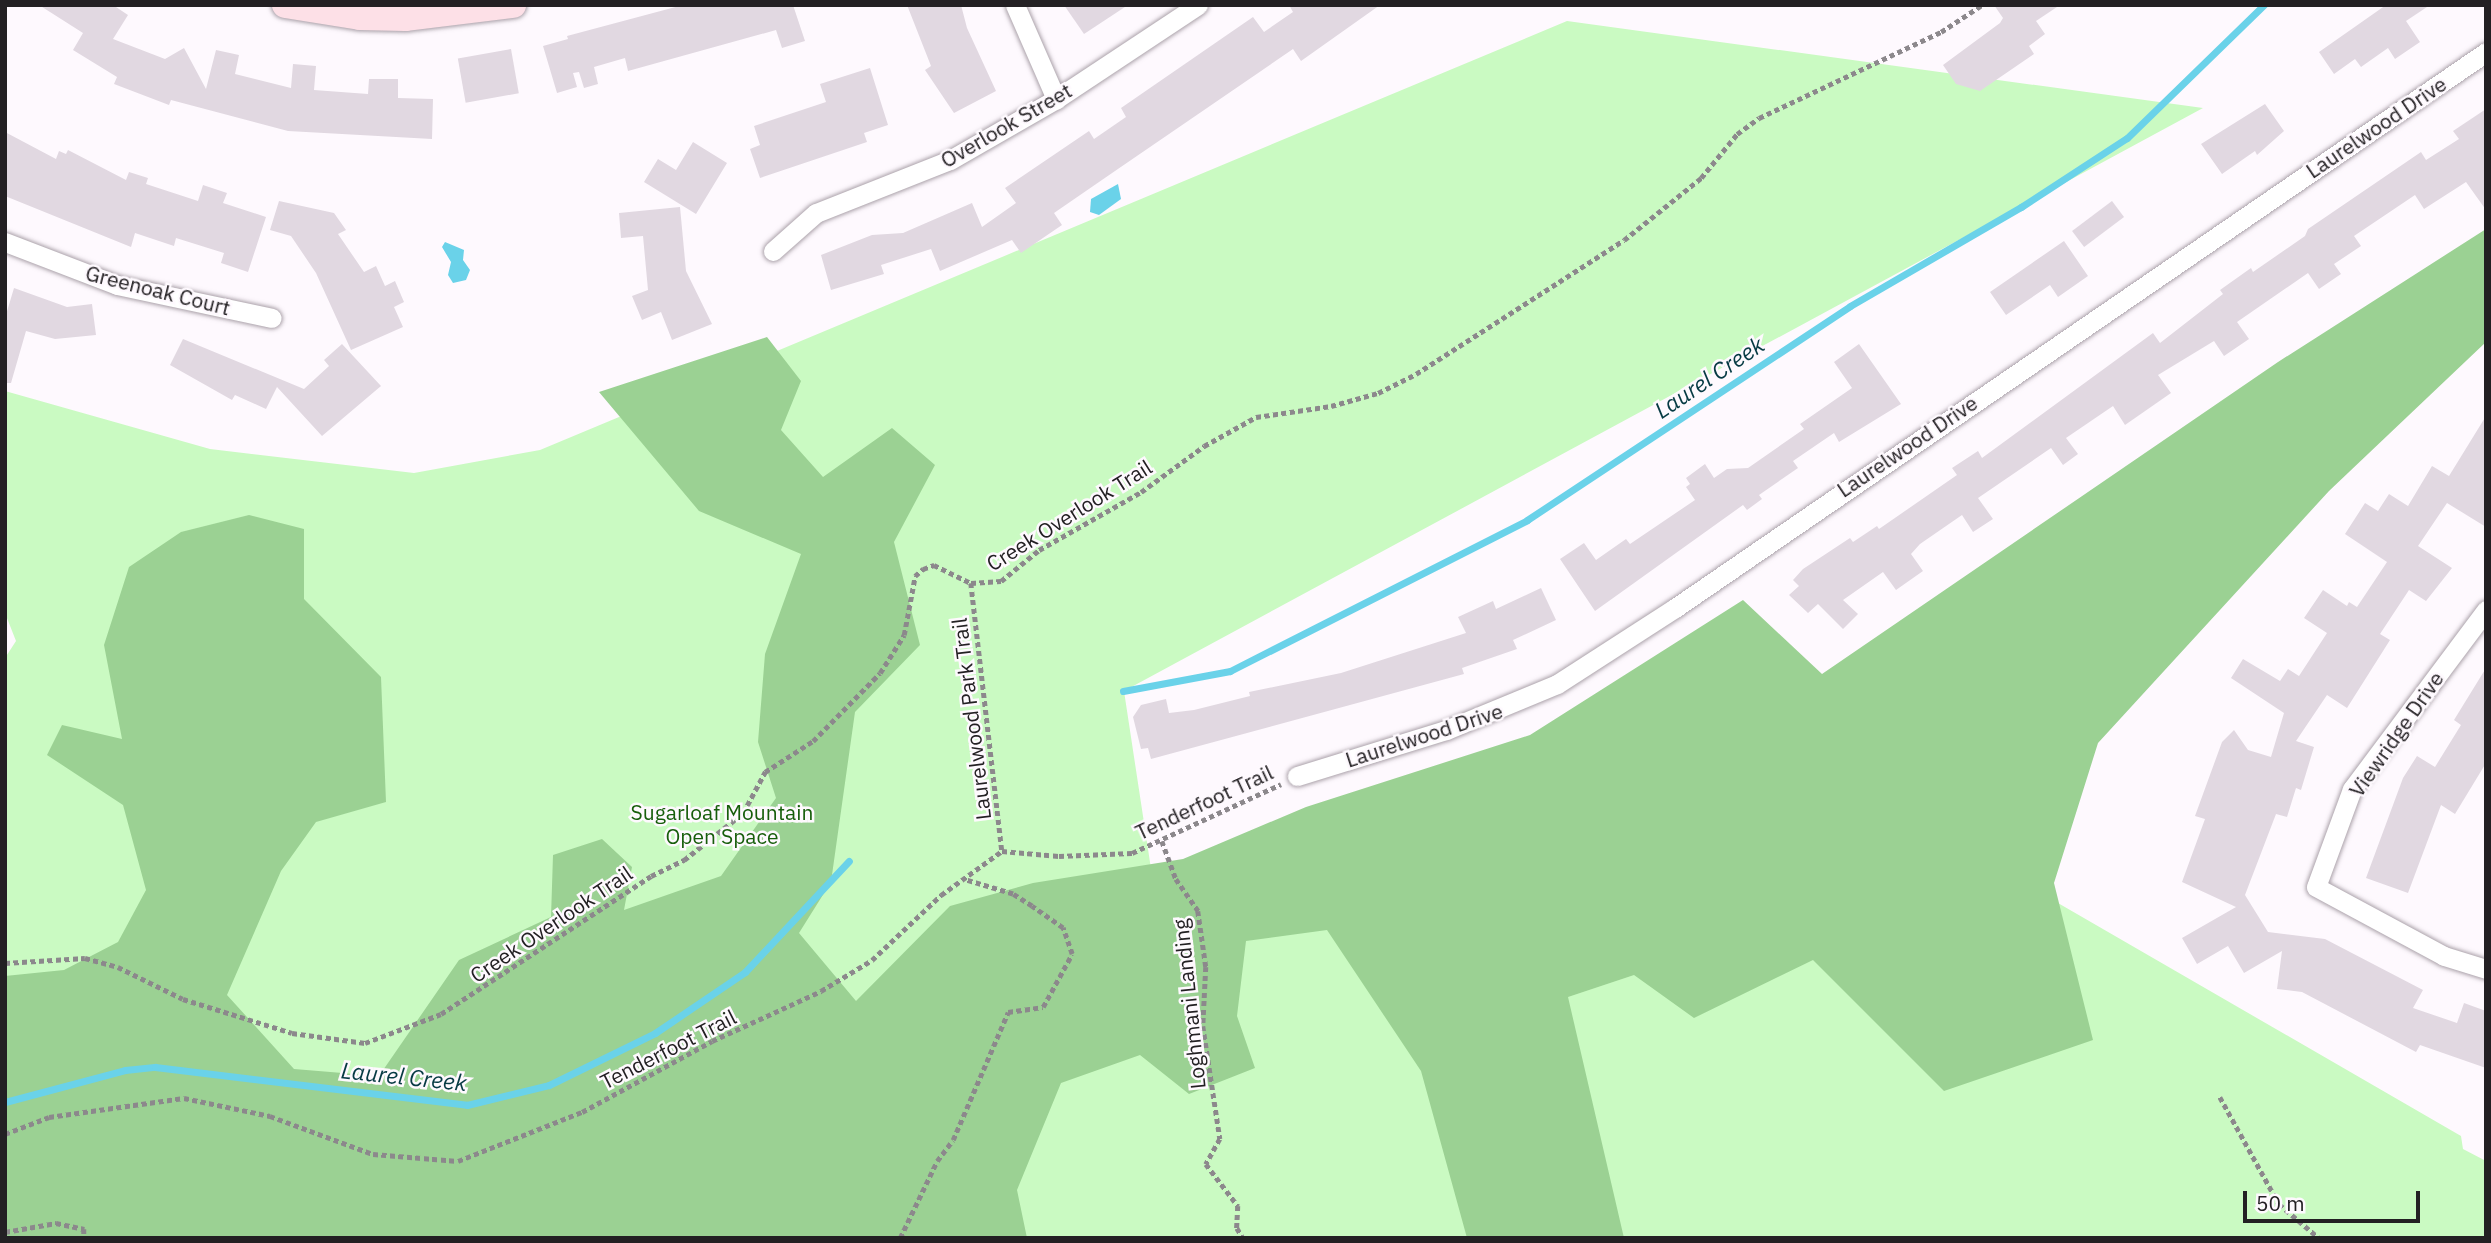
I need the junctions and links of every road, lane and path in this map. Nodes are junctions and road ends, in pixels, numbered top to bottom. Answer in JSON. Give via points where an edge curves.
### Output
{"nodes":[{"id":1,"x":285,"y":5,"type":"edge"},
{"id":2,"x":513,"y":5,"type":"edge"},
{"id":3,"x":1015,"y":5,"type":"edge"},
{"id":4,"x":1198,"y":5,"type":"edge"},
{"id":5,"x":1982,"y":5,"type":"edge"},
{"id":6,"x":2486,"y":52,"type":"edge"},
{"id":7,"x":1056,"y":99,"type":"junction"},
{"id":8,"x":5,"y":242,"type":"edge"},
{"id":9,"x":773,"y":251,"type":"dead end"},
{"id":10,"x":272,"y":318,"type":"dead end"},
{"id":11,"x":971,"y":583,"type":"junction"},
{"id":12,"x":2486,"y":610,"type":"edge"},
{"id":13,"x":1297,"y":776,"type":"joint"},
{"id":14,"x":1163,"y":841,"type":"junction"},
{"id":15,"x":1002,"y":851,"type":"junction"},
{"id":16,"x":963,"y":879,"type":"junction"},
{"id":17,"x":5,"y":963,"type":"edge"},
{"id":18,"x":2486,"y":969,"type":"edge"},
{"id":19,"x":2220,"y":1097,"type":"dead end"},
{"id":20,"x":5,"y":1135,"type":"edge"},
{"id":21,"x":5,"y":1232,"type":"edge"},
{"id":22,"x":84,"y":1238,"type":"edge"},
{"id":23,"x":900,"y":1238,"type":"edge"},
{"id":24,"x":1243,"y":1238,"type":"edge"},
{"id":25,"x":2319,"y":1238,"type":"edge"}],
"edges":[{"from":1,"to":2,"type":"main road","via":[[360,17],[405,18]]},
{"from":3,"to":7,"type":"street"},
{"from":4,"to":7,"type":"street","name":"Overlook Street"},
{"from":5,"to":11,"type":"path","name":"Creek Overlook Trail","via":[[1941,32],[1759,118],[1737,134],[1701,177],[1624,240],[1416,374],[1378,393],[1331,406],[1256,416],[1204,446],[1142,492],[1039,550],[1001,581]]},
{"from":6,"to":13,"type":"street","name":"Laurelwood Drive","via":[[1675,608],[1557,684],[1469,723]]},
{"from":7,"to":9,"type":"street","name":"Overlook Street","via":[[950,160],[816,213]]},
{"from":8,"to":10,"type":"street","name":"Greenoak Court","via":[[117,285]]},
{"from":11,"to":15,"type":"path","name":"Laurelwood Park Trail"},
{"from":11,"to":17,"type":"path","name":"Creek Overlook Trail","via":[[934,565],[923,569],[915,576],[904,635],[880,673],[813,741],[765,772],[743,813],[684,860],[651,876],[441,1014],[365,1043],[292,1033],[183,999],[118,967],[85,958]]},
{"from":12,"to":18,"type":"street","name":"Viewridge Drive","via":[[2352,789],[2316,887],[2444,956]]},
{"from":13,"to":14,"type":"path","name":"Tenderfoot Trail"},
{"from":14,"to":15,"type":"path","name":"Tenderfoot Trail","via":[[1118,855]]},
{"from":14,"to":24,"type":"path","name":"Loghmani Landing","via":[[1176,879],[1198,911],[1206,967],[1203,1026],[1220,1139],[1206,1164],[1238,1206],[1237,1228]]},
{"from":15,"to":16,"type":"path","name":"Tenderfoot Trail"},
{"from":16,"to":20,"type":"path","name":"Tenderfoot Trail","via":[[872,960],[821,991],[712,1041],[582,1112],[458,1161],[373,1154],[270,1116],[184,1098],[49,1117]]},
{"from":16,"to":23,"type":"path","via":[[1013,894],[1032,906],[1063,929],[1072,954],[1043,1007],[1008,1012],[953,1140],[937,1161]]},
{"from":19,"to":25,"type":"path","via":[[2279,1204]]},
{"from":21,"to":22,"type":"path","via":[[56,1223],[85,1228]]}]}
